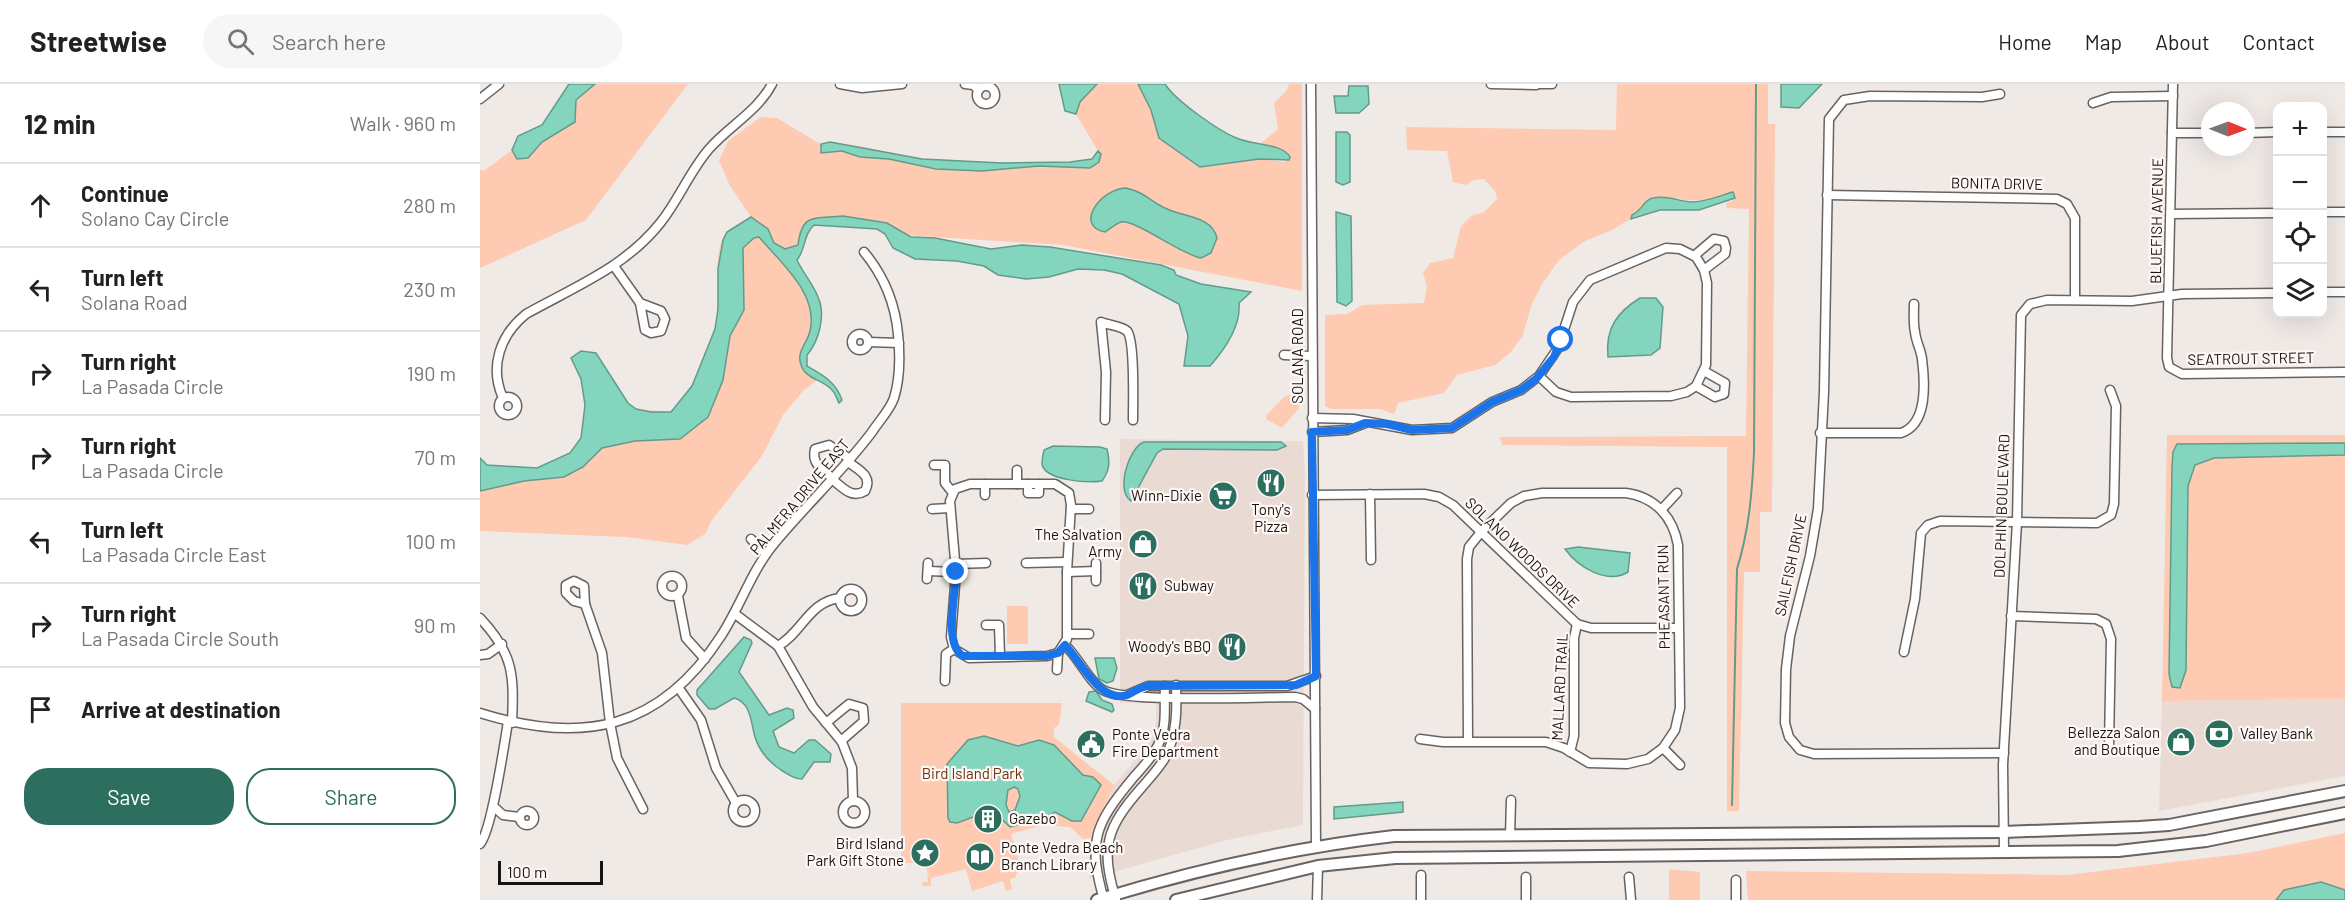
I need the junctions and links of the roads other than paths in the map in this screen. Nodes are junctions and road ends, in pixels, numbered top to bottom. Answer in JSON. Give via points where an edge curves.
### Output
{"nodes":[{"id":1,"x":499,"y":84,"type":"edge"},
{"id":2,"x":772,"y":84,"type":"edge"},
{"id":3,"x":840,"y":84,"type":"edge"},
{"id":4,"x":902,"y":84,"type":"edge"},
{"id":5,"x":1311,"y":84,"type":"edge"},
{"id":6,"x":1491,"y":84,"type":"edge"},
{"id":7,"x":1537,"y":84,"type":"edge"},
{"id":8,"x":1552,"y":84,"type":"edge"},
{"id":9,"x":2173,"y":84,"type":"edge"},
{"id":10,"x":2000,"y":94,"type":"dead end"},
{"id":11,"x":2173,"y":96,"type":"junction"},
{"id":12,"x":480,"y":99,"type":"edge"},
{"id":13,"x":2093,"y":103,"type":"dead end"},
{"id":14,"x":2273,"y":132,"type":"edge"},
{"id":15,"x":2327,"y":132,"type":"edge"},
{"id":16,"x":2345,"y":132,"type":"edge"},
{"id":17,"x":2172,"y":133,"type":"junction"},
{"id":18,"x":2201,"y":133,"type":"edge"},
{"id":19,"x":2255,"y":133,"type":"edge"},
{"id":20,"x":1827,"y":195,"type":"junction"},
{"id":21,"x":2327,"y":212,"type":"edge"},
{"id":22,"x":2345,"y":212,"type":"edge"},
{"id":23,"x":2273,"y":213,"type":"edge"},
{"id":24,"x":2170,"y":214,"type":"junction"},
{"id":25,"x":864,"y":252,"type":"dead end"},
{"id":26,"x":1694,"y":256,"type":"junction"},
{"id":27,"x":614,"y":266,"type":"junction"},
{"id":28,"x":1704,"y":270,"type":"junction"},
{"id":29,"x":2327,"y":292,"type":"edge"},
{"id":30,"x":2345,"y":292,"type":"edge"},
{"id":31,"x":2273,"y":293,"type":"edge"},
{"id":32,"x":2169,"y":296,"type":"junction"},
{"id":33,"x":2075,"y":300,"type":"junction"},
{"id":34,"x":640,"y":303,"type":"dead end"},
{"id":35,"x":1914,"y":304,"type":"dead end"},
{"id":36,"x":868,"y":342,"type":"dead end"},
{"id":37,"x":899,"y":343,"type":"junction"},
{"id":38,"x":1284,"y":355,"type":"dead end"},
{"id":39,"x":1312,"y":356,"type":"junction"},
{"id":40,"x":2167,"y":358,"type":"joint"},
{"id":41,"x":1704,"y":371,"type":"junction"},
{"id":42,"x":2345,"y":372,"type":"edge"},
{"id":43,"x":1539,"y":376,"type":"junction"},
{"id":44,"x":1696,"y":386,"type":"junction"},
{"id":45,"x":2110,"y":390,"type":"dead end"},
{"id":46,"x":503,"y":398,"type":"dead end"},
{"id":47,"x":1312,"y":418,"type":"junction"},
{"id":48,"x":1106,"y":420,"type":"dead end"},
{"id":49,"x":1133,"y":420,"type":"dead end"},
{"id":50,"x":1365,"y":423,"type":"junction"},
{"id":51,"x":1312,"y":432,"type":"junction"},
{"id":52,"x":1820,"y":433,"type":"junction"},
{"id":53,"x":849,"y":461,"type":"junction"},
{"id":54,"x":934,"y":465,"type":"dead end"},
{"id":55,"x":1017,"y":470,"type":"dead end"},
{"id":56,"x":973,"y":472,"type":"dead end"},
{"id":57,"x":833,"y":480,"type":"junction"},
{"id":58,"x":972,"y":484,"type":"junction"},
{"id":59,"x":985,"y":484,"type":"junction"},
{"id":60,"x":1017,"y":484,"type":"junction"},
{"id":61,"x":953,"y":493,"type":"junction"},
{"id":62,"x":1677,"y":493,"type":"dead end"},
{"id":63,"x":1370,"y":494,"type":"junction"},
{"id":64,"x":985,"y":495,"type":"dead end"},
{"id":65,"x":1312,"y":495,"type":"junction"},
{"id":66,"x":932,"y":508,"type":"dead end"},
{"id":67,"x":950,"y":508,"type":"junction"},
{"id":68,"x":1071,"y":509,"type":"junction"},
{"id":69,"x":1089,"y":509,"type":"dead end"},
{"id":70,"x":1662,"y":510,"type":"junction"},
{"id":71,"x":2017,"y":522,"type":"junction"},
{"id":72,"x":1481,"y":532,"type":"junction"},
{"id":73,"x":751,"y":538,"type":"dead end"},
{"id":74,"x":766,"y":554,"type":"junction"},
{"id":75,"x":1371,"y":560,"type":"dead end"},
{"id":76,"x":986,"y":563,"type":"dead end"},
{"id":77,"x":1026,"y":563,"type":"dead end"},
{"id":78,"x":1067,"y":567,"type":"junction"},
{"id":79,"x":956,"y":568,"type":"junction"},
{"id":80,"x":928,"y":571,"type":"dead end"},
{"id":81,"x":1096,"y":572,"type":"dead end"},
{"id":82,"x":678,"y":596,"type":"dead end"},
{"id":83,"x":840,"y":598,"type":"dead end"},
{"id":84,"x":585,"y":604,"type":"dead end"},
{"id":85,"x":735,"y":614,"type":"junction"},
{"id":86,"x":2011,"y":616,"type":"junction"},
{"id":87,"x":482,"y":624,"type":"edge"},
{"id":88,"x":1577,"y":624,"type":"junction"},
{"id":89,"x":986,"y":625,"type":"dead end"},
{"id":90,"x":1678,"y":628,"type":"junction"},
{"id":91,"x":1068,"y":634,"type":"junction"},
{"id":92,"x":1089,"y":634,"type":"dead end"},
{"id":93,"x":502,"y":644,"type":"junction"},
{"id":94,"x":778,"y":645,"type":"junction"},
{"id":95,"x":1065,"y":645,"type":"junction"},
{"id":96,"x":956,"y":651,"type":"junction"},
{"id":97,"x":1904,"y":651,"type":"dead end"},
{"id":98,"x":1058,"y":653,"type":"junction"},
{"id":99,"x":480,"y":655,"type":"edge"},
{"id":100,"x":1000,"y":656,"type":"junction"},
{"id":101,"x":705,"y":658,"type":"junction"},
{"id":102,"x":1058,"y":670,"type":"dead end"},
{"id":103,"x":1316,"y":676,"type":"junction"},
{"id":104,"x":945,"y":681,"type":"dead end"},
{"id":105,"x":1164,"y":686,"type":"junction"},
{"id":106,"x":1176,"y":686,"type":"junction"},
{"id":107,"x":678,"y":687,"type":"junction"},
{"id":108,"x":1127,"y":694,"type":"junction"},
{"id":109,"x":1164,"y":697,"type":"junction"},
{"id":110,"x":1177,"y":697,"type":"junction"},
{"id":111,"x":1315,"y":710,"type":"junction"},
{"id":112,"x":480,"y":713,"type":"edge"},
{"id":113,"x":510,"y":722,"type":"junction"},
{"id":114,"x":610,"y":723,"type":"junction"},
{"id":115,"x":826,"y":723,"type":"junction"},
{"id":116,"x":1420,"y":739,"type":"dead end"},
{"id":117,"x":842,"y":741,"type":"junction"},
{"id":118,"x":1468,"y":742,"type":"junction"},
{"id":119,"x":2109,"y":744,"type":"dead end"},
{"id":120,"x":1663,"y":748,"type":"junction"},
{"id":121,"x":1569,"y":752,"type":"junction"},
{"id":122,"x":2004,"y":753,"type":"junction"},
{"id":123,"x":1680,"y":765,"type":"dead end"},
{"id":124,"x":1125,"y":788,"type":"junction"},
{"id":125,"x":2345,"y":791,"type":"edge"},
{"id":126,"x":1134,"y":796,"type":"junction"},
{"id":127,"x":1510,"y":800,"type":"dead end"},
{"id":128,"x":854,"y":801,"type":"dead end"},
{"id":129,"x":736,"y":804,"type":"dead end"},
{"id":130,"x":493,"y":806,"type":"junction"},
{"id":131,"x":643,"y":809,"type":"dead end"},
{"id":132,"x":2345,"y":813,"type":"edge"},
{"id":133,"x":519,"y":817,"type":"dead end"},
{"id":134,"x":2003,"y":832,"type":"junction"},
{"id":135,"x":1790,"y":834,"type":"junction"},
{"id":136,"x":1581,"y":835,"type":"junction"},
{"id":137,"x":1510,"y":836,"type":"junction"},
{"id":138,"x":480,"y":844,"type":"edge"},
{"id":139,"x":1316,"y":845,"type":"junction"},
{"id":140,"x":2004,"y":852,"type":"junction"},
{"id":141,"x":1790,"y":853,"type":"junction"},
{"id":142,"x":1581,"y":855,"type":"junction"},
{"id":143,"x":1317,"y":866,"type":"junction"},
{"id":144,"x":1421,"y":875,"type":"dead end"},
{"id":145,"x":1629,"y":877,"type":"dead end"},
{"id":146,"x":1526,"y":878,"type":"dead end"},
{"id":147,"x":1736,"y":880,"type":"dead end"},
{"id":148,"x":1107,"y":899,"type":"edge"},
{"id":149,"x":1176,"y":900,"type":"edge"},
{"id":150,"x":1317,"y":900,"type":"edge"},
{"id":151,"x":1421,"y":900,"type":"edge"},
{"id":152,"x":1526,"y":900,"type":"edge"},
{"id":153,"x":1631,"y":900,"type":"edge"},
{"id":154,"x":1736,"y":900,"type":"edge"}],
"edges":[{"from":1,"to":12,"type":"street"},
{"from":2,"to":27,"type":"street","via":[[756,106],[707,152],[660,223]]},
{"from":3,"to":4,"type":"street","via":[[862,88]]},
{"from":5,"to":39,"type":"street","name":"SOLANA ROAD"},
{"from":6,"to":7,"type":"street"},
{"from":7,"to":8,"type":"street"},
{"from":9,"to":11,"type":"street","name":"BLUEFISH AVENUE"},
{"from":10,"to":20,"type":"street","name":"SAILFISH DRIVE","via":[[1844,100],[1829,119]]},
{"from":11,"to":13,"type":"street","via":[[2111,97]]},
{"from":11,"to":17,"type":"street","name":"BLUEFISH AVENUE"},
{"from":14,"to":19,"type":"street"},
{"from":15,"to":16,"type":"street"},
{"from":17,"to":18,"type":"street"},
{"from":17,"to":24,"type":"street","name":"BLUEFISH AVENUE"},
{"from":20,"to":33,"type":"street","name":"BONITA DRIVE","via":[[2057,199],[2067,204],[2076,218]]},
{"from":20,"to":52,"type":"street","name":"SAILFISH DRIVE"},
{"from":21,"to":22,"type":"street"},
{"from":23,"to":24,"type":"street"},
{"from":24,"to":32,"type":"street","name":"BLUEFISH AVENUE"},
{"from":25,"to":37,"type":"street","name":"PALMERA DRIVE EAST","via":[[888,290]]},
{"from":26,"to":28,"type":"street"},
{"from":26,"to":28,"type":"street","via":[[1714,239],[1724,241],[1725,254]]},
{"from":26,"to":43,"type":"street","via":[[1680,249],[1661,249],[1590,280],[1573,302],[1558,348]]},
{"from":27,"to":34,"type":"street"},
{"from":27,"to":46,"type":"street","via":[[516,321],[498,356]]},
{"from":28,"to":41,"type":"street"},
{"from":29,"to":30,"type":"street"},
{"from":31,"to":32,"type":"street","name":"DOLPHIN BOULEVARD"},
{"from":32,"to":33,"type":"street","name":"DOLPHIN BOULEVARD","via":[[2132,301]]},
{"from":32,"to":40,"type":"street","name":"BLUEFISH AVENUE"},
{"from":33,"to":71,"type":"street","name":"DOLPHIN BOULEVARD","via":[[2038,301],[2028,306],[2019,322]]},
{"from":35,"to":52,"type":"street","via":[[1922,360],[1922,411],[1918,422],[1901,434]]},
{"from":36,"to":37,"type":"street"},
{"from":37,"to":53,"type":"street","name":"PALMERA DRIVE EAST","via":[[892,403]]},
{"from":38,"to":39,"type":"street"},
{"from":39,"to":47,"type":"street","name":"SOLANA ROAD"},
{"from":40,"to":42,"type":"street","name":"SEATROUT STREET","via":[[2169,367],[2182,374]]},
{"from":41,"to":44,"type":"street"},
{"from":41,"to":44,"type":"street","via":[[1725,383],[1724,394],[1715,397]]},
{"from":43,"to":44,"type":"street","via":[[1556,392],[1571,397],[1671,396]]},
{"from":43,"to":50,"type":"street","via":[[1452,428],[1412,430]]},
{"from":45,"to":71,"type":"street","via":[[2116,406],[2111,515],[2097,523]]},
{"from":47,"to":50,"type":"street"},
{"from":47,"to":51,"type":"street","name":"SOLANA ROAD"},
{"from":48,"to":49,"type":"street","via":[[1101,322],[1124,329],[1130,336]]},
{"from":50,"to":51,"type":"street","via":[[1347,430]]},
{"from":51,"to":65,"type":"street","name":"SOLANA ROAD"},
{"from":52,"to":122,"type":"street","name":"SAILFISH DRIVE","via":[[1815,532],[1786,659],[1785,723],[1789,737],[1800,750],[1814,754]]},
{"from":53,"to":57,"type":"street","name":"PALMERA DRIVE EAST"},
{"from":53,"to":57,"type":"street","via":[[865,475],[865,491],[850,493]]},
{"from":53,"to":57,"type":"street","via":[[829,446],[815,449],[816,464]]},
{"from":54,"to":61,"type":"street","via":[[945,465],[945,483]]},
{"from":55,"to":60,"type":"street"},
{"from":56,"to":58,"type":"street"},
{"from":57,"to":74,"type":"street","name":"PALMERA DRIVE EAST"},
{"from":58,"to":59,"type":"street"},
{"from":58,"to":61,"type":"street","via":[[960,486]]},
{"from":59,"to":60,"type":"street"},
{"from":59,"to":64,"type":"street"},
{"from":60,"to":68,"type":"street","via":[[1061,485],[1069,493]]},
{"from":61,"to":67,"type":"street"},
{"from":62,"to":70,"type":"street"},
{"from":63,"to":65,"type":"street","name":"SOLANO WOODS DRIVE"},
{"from":63,"to":72,"type":"street","name":"SOLANO WOODS DRIVE","via":[[1439,497]]},
{"from":63,"to":75,"type":"street"},
{"from":65,"to":103,"type":"street","name":"SOLANA ROAD"},
{"from":66,"to":67,"type":"street"},
{"from":67,"to":79,"type":"street"},
{"from":68,"to":69,"type":"street"},
{"from":68,"to":78,"type":"street"},
{"from":70,"to":72,"type":"street","via":[[1641,496],[1626,493],[1532,494],[1511,503]]},
{"from":70,"to":90,"type":"street","name":"PHEASANT RUN","via":[[1673,525],[1678,545]]},
{"from":71,"to":86,"type":"street","name":"DOLPHIN BOULEVARD"},
{"from":71,"to":97,"type":"street","via":[[1940,520],[1924,527]]},
{"from":72,"to":88,"type":"street","name":"SOLANO WOODS DRIVE"},
{"from":72,"to":118,"type":"street","via":[[1469,547],[1467,559]]},
{"from":73,"to":74,"type":"street"},
{"from":74,"to":85,"type":"street","name":"PALMERA DRIVE EAST"},
{"from":76,"to":79,"type":"street"},
{"from":77,"to":78,"type":"street"},
{"from":78,"to":81,"type":"street"},
{"from":78,"to":91,"type":"street"},
{"from":79,"to":80,"type":"street"},
{"from":79,"to":96,"type":"street","via":[[951,637]]},
{"from":82,"to":101,"type":"street","via":[[686,638]]},
{"from":83,"to":94,"type":"street","via":[[815,607],[790,638]]},
{"from":84,"to":114,"type":"street","via":[[602,653]]},
{"from":85,"to":94,"type":"street"},
{"from":85,"to":101,"type":"street","name":"PALMERA DRIVE EAST"},
{"from":86,"to":119,"type":"street","via":[[2096,619],[2106,624],[2111,639]]},
{"from":86,"to":122,"type":"street","name":"DOLPHIN BOULEVARD"},
{"from":87,"to":93,"type":"street"},
{"from":88,"to":90,"type":"street","name":"SOLANO WOODS DRIVE","via":[[1591,628]]},
{"from":88,"to":121,"type":"street","name":"MALLARD TRAIL","via":[[1574,735]]},
{"from":89,"to":100,"type":"street","via":[[999,625]]},
{"from":90,"to":120,"type":"street","name":"PHEASANT RUN","via":[[1680,708],[1675,730]]},
{"from":91,"to":92,"type":"street"},
{"from":91,"to":95,"type":"street"},
{"from":93,"to":99,"type":"street"},
{"from":93,"to":113,"type":"street","via":[[513,674]]},
{"from":94,"to":115,"type":"street"},
{"from":95,"to":98,"type":"street"},
{"from":95,"to":108,"type":"street","via":[[1098,687],[1109,693]]},
{"from":96,"to":100,"type":"street","via":[[969,658]]},
{"from":96,"to":104,"type":"street","via":[[946,654]]},
{"from":98,"to":100,"type":"street"},
{"from":98,"to":102,"type":"street"},
{"from":101,"to":107,"type":"street","name":"PALMERA DRIVE EAST"},
{"from":103,"to":106,"type":"street","via":[[1287,686]]},
{"from":103,"to":111,"type":"street","name":"SOLANA ROAD"},
{"from":105,"to":106,"type":"street"},
{"from":105,"to":108,"type":"street","via":[[1140,687]]},
{"from":105,"to":109,"type":"street"},
{"from":106,"to":110,"type":"street"},
{"from":107,"to":114,"type":"street","name":"PALMERA DRIVE EAST","via":[[650,707]]},
{"from":107,"to":129,"type":"street","via":[[701,720],[716,768]]},
{"from":108,"to":109,"type":"street"},
{"from":109,"to":110,"type":"street"},
{"from":109,"to":124,"type":"street","via":[[1164,725],[1159,743]]},
{"from":110,"to":111,"type":"street","via":[[1295,697]]},
{"from":110,"to":126,"type":"street","via":[[1170,748]]},
{"from":111,"to":139,"type":"street","name":"SOLANA ROAD"},
{"from":112,"to":113,"type":"street","name":"PALMERA DRIVE EAST"},
{"from":113,"to":114,"type":"street","name":"PALMERA DRIVE EAST","via":[[565,730]]},
{"from":113,"to":130,"type":"street"},
{"from":114,"to":131,"type":"street","via":[[621,769]]},
{"from":115,"to":117,"type":"street"},
{"from":115,"to":117,"type":"street","via":[[849,704],[863,708],[864,721]]},
{"from":116,"to":118,"type":"street"},
{"from":117,"to":128,"type":"street","via":[[852,768]]},
{"from":118,"to":121,"type":"street","via":[[1546,742]]},
{"from":120,"to":121,"type":"street","via":[[1648,759],[1620,765],[1588,763]]},
{"from":120,"to":123,"type":"street"},
{"from":122,"to":134,"type":"street","name":"DOLPHIN BOULEVARD"},
{"from":124,"to":126,"type":"street"},
{"from":124,"to":148,"type":"street","via":[[1108,809],[1095,843],[1096,864]]},
{"from":125,"to":134,"type":"main road","via":[[2169,825]]},
{"from":126,"to":148,"type":"street","via":[[1115,821],[1107,844]]},
{"from":127,"to":137,"type":"street"},
{"from":130,"to":133,"type":"street","via":[[503,815]]},
{"from":130,"to":138,"type":"street"},
{"from":132,"to":140,"type":"main road","via":[[2162,847]]},
{"from":134,"to":135,"type":"main road"},
{"from":134,"to":140,"type":"street","name":"DOLPHIN BOULEVARD"},
{"from":135,"to":136,"type":"main road"},
{"from":135,"to":141,"type":"main road"},
{"from":136,"to":137,"type":"main road"},
{"from":136,"to":142,"type":"main road"},
{"from":137,"to":139,"type":"main road","via":[[1394,836]]},
{"from":139,"to":143,"type":"main road"},
{"from":139,"to":148,"type":"main road","via":[[1220,865]]},
{"from":140,"to":141,"type":"main road"},
{"from":141,"to":142,"type":"main road"},
{"from":142,"to":143,"type":"main road","via":[[1395,858]]},
{"from":143,"to":149,"type":"main road"},
{"from":143,"to":150,"type":"street"},
{"from":144,"to":151,"type":"street"},
{"from":145,"to":153,"type":"street"},
{"from":146,"to":152,"type":"street"},
{"from":147,"to":154,"type":"street"}]}
